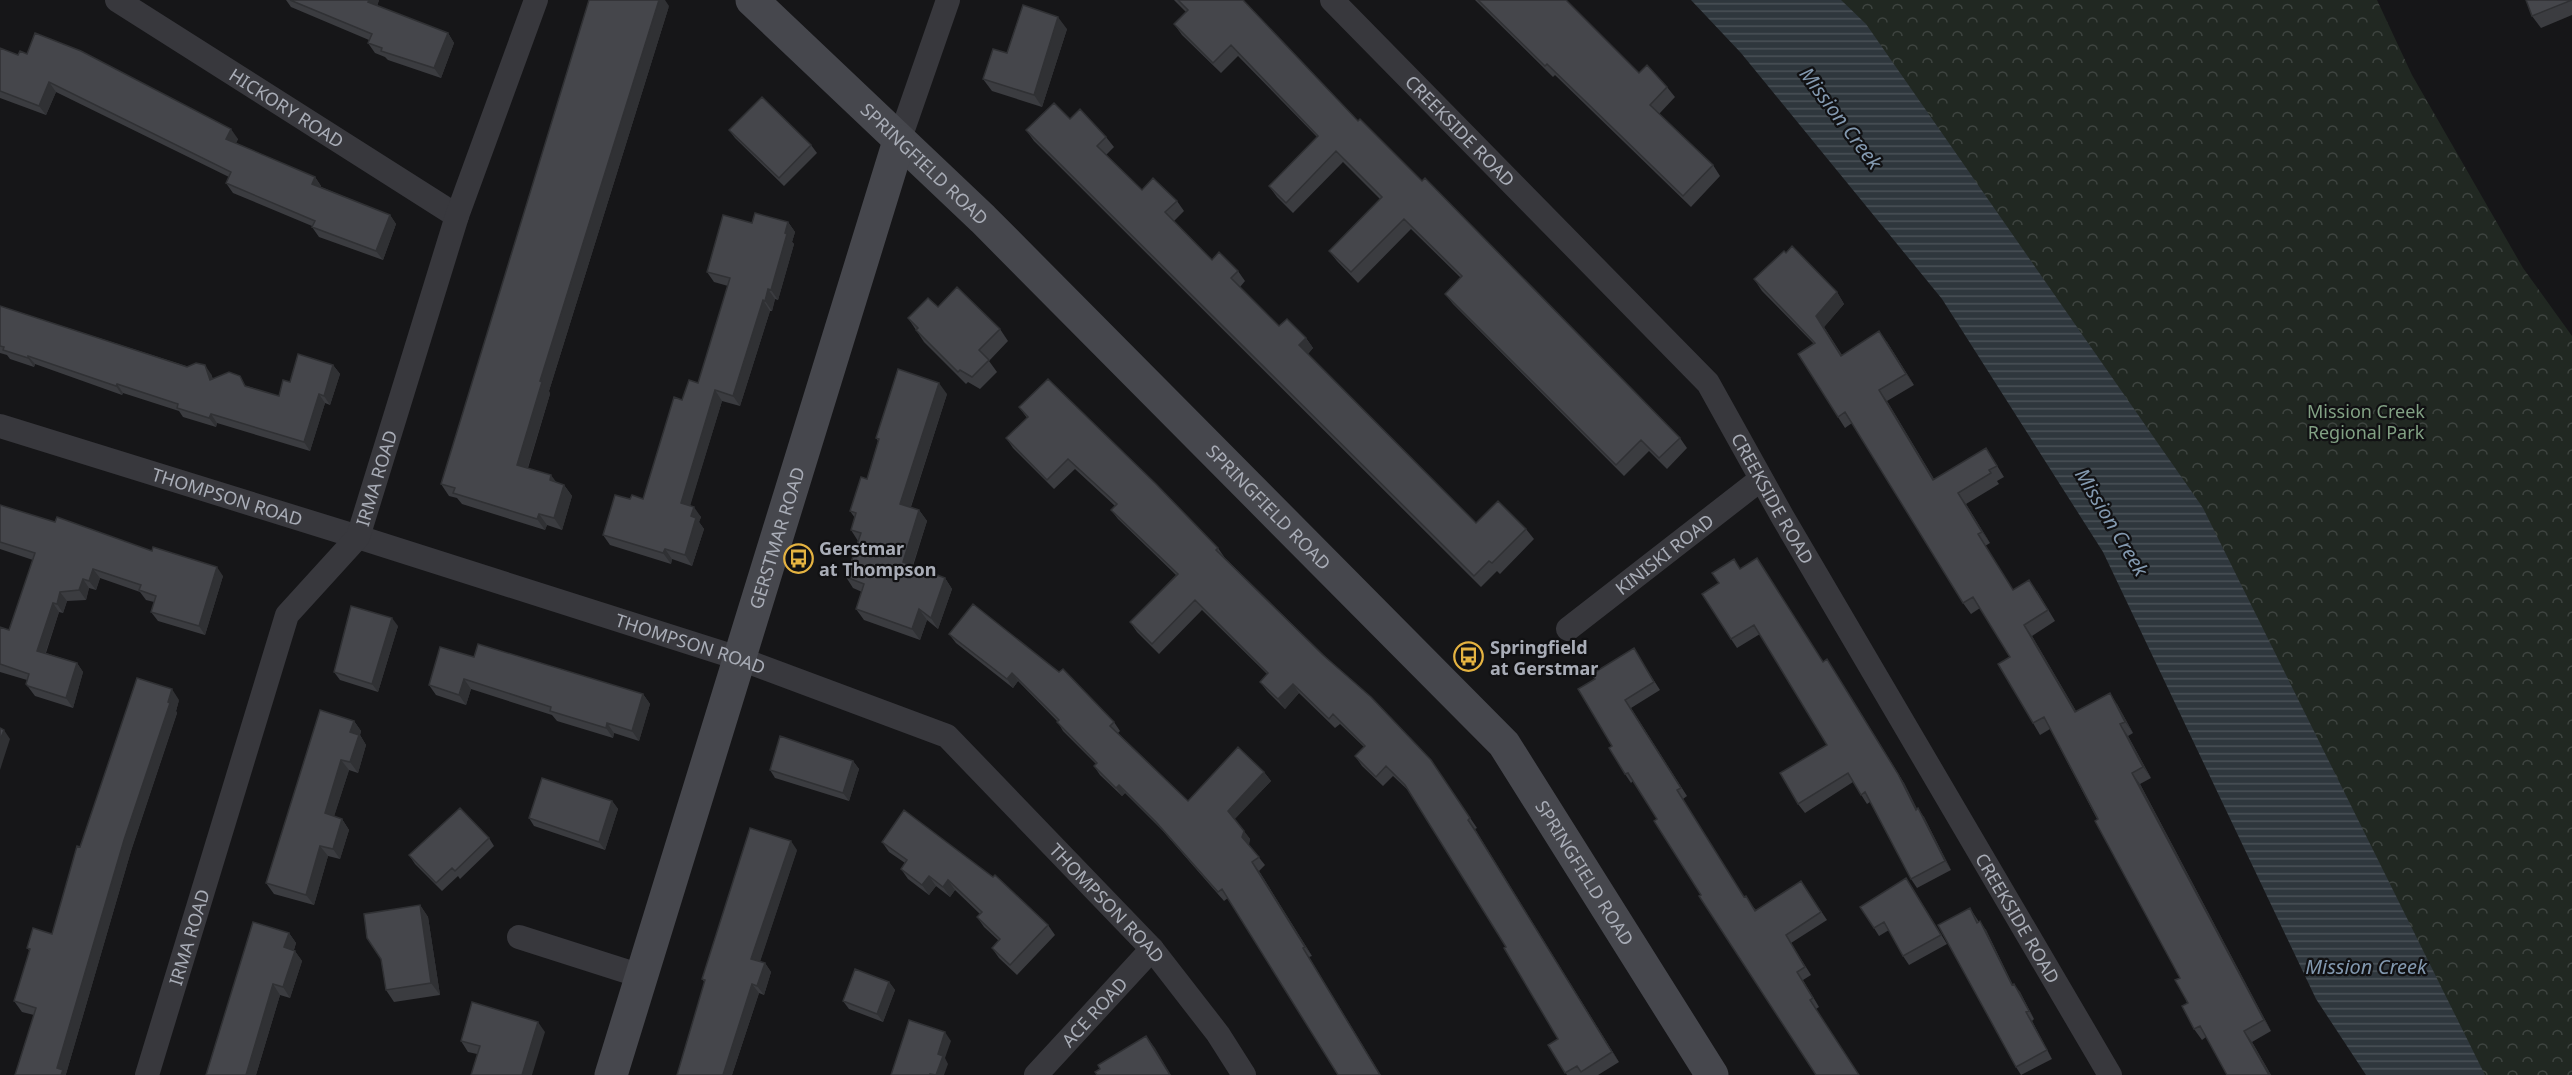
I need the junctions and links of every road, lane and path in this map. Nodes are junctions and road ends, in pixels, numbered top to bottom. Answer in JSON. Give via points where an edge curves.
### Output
{"nodes":[{"id":1,"x":117,"y":0,"type":"edge"},
{"id":2,"x":536,"y":0,"type":"edge"},
{"id":3,"x":752,"y":0,"type":"edge"},
{"id":4,"x":948,"y":0,"type":"edge"},
{"id":5,"x":1332,"y":0,"type":"edge"},
{"id":6,"x":899,"y":141,"type":"junction"},
{"id":7,"x":457,"y":216,"type":"junction"},
{"id":8,"x":0,"y":426,"type":"edge"},
{"id":9,"x":1761,"y":479,"type":"junction"},
{"id":10,"x":358,"y":537,"type":"junction"},
{"id":11,"x":1568,"y":629,"type":"dead end"},
{"id":12,"x":738,"y":658,"type":"junction"},
{"id":13,"x":519,"y":937,"type":"dead end"},
{"id":14,"x":1152,"y":949,"type":"junction"},
{"id":15,"x":640,"y":976,"type":"junction"},
{"id":16,"x":147,"y":1075,"type":"edge"},
{"id":17,"x":610,"y":1075,"type":"edge"},
{"id":18,"x":1036,"y":1075,"type":"edge"},
{"id":19,"x":1244,"y":1075,"type":"edge"},
{"id":20,"x":1713,"y":1075,"type":"edge"},
{"id":21,"x":2110,"y":1075,"type":"edge"}],
"edges":[{"from":1,"to":7,"type":"street","name":"HICKORY ROAD"},
{"from":2,"to":7,"type":"street","name":"IRMA ROAD"},
{"from":3,"to":6,"type":"main road","name":"SPRINGFIELD ROAD"},
{"from":4,"to":6,"type":"street","name":"GERSTMAR ROAD"},
{"from":5,"to":9,"type":"street","name":"CREEKSIDE ROAD","via":[[1708,383]]},
{"from":6,"to":12,"type":"main road","name":"GERSTMAR ROAD"},
{"from":6,"to":20,"type":"main road","name":"SPRINGFIELD ROAD","via":[[983,219],[1504,744]]},
{"from":7,"to":10,"type":"street","name":"IRMA ROAD"},
{"from":8,"to":10,"type":"street","name":"THOMPSON ROAD"},
{"from":9,"to":11,"type":"street","name":"KINISKI ROAD"},
{"from":9,"to":21,"type":"street","name":"CREEKSIDE ROAD"},
{"from":10,"to":12,"type":"street","name":"THOMPSON ROAD"},
{"from":10,"to":16,"type":"street","name":"IRMA ROAD","via":[[287,615]]},
{"from":12,"to":14,"type":"street","name":"THOMPSON ROAD","via":[[947,736]]},
{"from":12,"to":15,"type":"main road","name":"GERSTMAR ROAD"},
{"from":13,"to":15,"type":"street"},
{"from":14,"to":18,"type":"street","name":"ACE ROAD"},
{"from":14,"to":19,"type":"street","name":"THOMPSON ROAD","via":[[1218,1034]]},
{"from":15,"to":17,"type":"main road","name":"GERSTMAR ROAD"}]}
